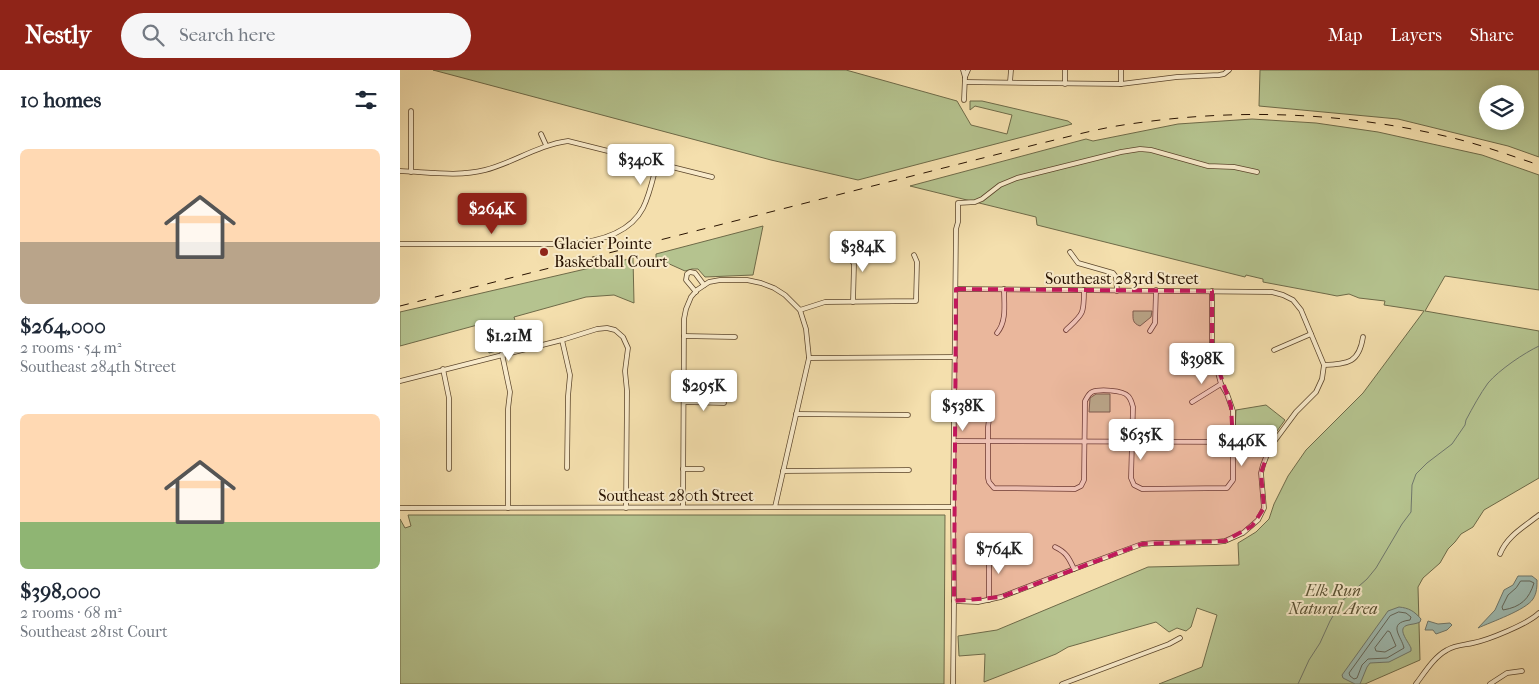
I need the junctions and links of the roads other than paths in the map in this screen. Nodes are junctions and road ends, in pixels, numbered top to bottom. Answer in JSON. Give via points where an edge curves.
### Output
{"nodes":[{"id":1,"x":963,"y":70,"type":"edge"},
{"id":2,"x":968,"y":70,"type":"edge"},
{"id":3,"x":1011,"y":70,"type":"edge"},
{"id":4,"x":1066,"y":70,"type":"edge"},
{"id":5,"x":1121,"y":70,"type":"edge"},
{"id":6,"x":1177,"y":70,"type":"edge"},
{"id":7,"x":1228,"y":71,"type":"edge"},
{"id":8,"x":965,"y":77,"type":"junction"},
{"id":9,"x":1177,"y":77,"type":"junction"},
{"id":10,"x":965,"y":82,"type":"junction"},
{"id":11,"x":1010,"y":82,"type":"junction"},
{"id":12,"x":1065,"y":84,"type":"junction"},
{"id":13,"x":1121,"y":84,"type":"junction"},
{"id":14,"x":964,"y":100,"type":"dead end"},
{"id":15,"x":411,"y":111,"type":"dead end"},
{"id":16,"x":541,"y":134,"type":"dead end"},
{"id":17,"x":546,"y":145,"type":"junction"},
{"id":18,"x":657,"y":163,"type":"junction"},
{"id":19,"x":400,"y":171,"type":"edge"},
{"id":20,"x":412,"y":172,"type":"junction"},
{"id":21,"x":1256,"y":172,"type":"dead end"},
{"id":22,"x":712,"y":177,"type":"dead end"},
{"id":23,"x":400,"y":244,"type":"edge"},
{"id":24,"x":847,"y":252,"type":"dead end"},
{"id":25,"x":1070,"y":252,"type":"dead end"},
{"id":26,"x":914,"y":255,"type":"dead end"},
{"id":27,"x":704,"y":285,"type":"junction"},
{"id":28,"x":956,"y":289,"type":"junction"},
{"id":29,"x":1004,"y":290,"type":"junction"},
{"id":30,"x":1084,"y":290,"type":"junction"},
{"id":31,"x":1156,"y":290,"type":"junction"},
{"id":32,"x":1212,"y":290,"type":"junction"},
{"id":33,"x":1117,"y":291,"type":"junction"},
{"id":34,"x":696,"y":292,"type":"junction"},
{"id":35,"x":853,"y":302,"type":"junction"},
{"id":36,"x":800,"y":310,"type":"junction"},
{"id":37,"x":1066,"y":330,"type":"dead end"},
{"id":38,"x":1150,"y":331,"type":"dead end"},
{"id":39,"x":996,"y":333,"type":"dead end"},
{"id":40,"x":1311,"y":334,"type":"junction"},
{"id":41,"x":684,"y":336,"type":"junction"},
{"id":42,"x":735,"y":336,"type":"dead end"},
{"id":43,"x":1363,"y":337,"type":"dead end"},
{"id":44,"x":562,"y":340,"type":"junction"},
{"id":45,"x":1274,"y":350,"type":"dead end"},
{"id":46,"x":502,"y":354,"type":"junction"},
{"id":47,"x":955,"y":357,"type":"junction"},
{"id":48,"x":809,"y":358,"type":"junction"},
{"id":49,"x":1324,"y":365,"type":"junction"},
{"id":50,"x":443,"y":369,"type":"junction"},
{"id":51,"x":400,"y":381,"type":"edge"},
{"id":52,"x":1221,"y":384,"type":"junction"},
{"id":53,"x":987,"y":398,"type":"dead end"},
{"id":54,"x":684,"y":402,"type":"junction"},
{"id":55,"x":1192,"y":402,"type":"dead end"},
{"id":56,"x":724,"y":403,"type":"dead end"},
{"id":57,"x":796,"y":414,"type":"junction"},
{"id":58,"x":908,"y":415,"type":"dead end"},
{"id":59,"x":954,"y":441,"type":"junction"},
{"id":60,"x":988,"y":441,"type":"junction"},
{"id":61,"x":1085,"y":441,"type":"junction"},
{"id":62,"x":1131,"y":442,"type":"junction"},
{"id":63,"x":1233,"y":442,"type":"junction"},
{"id":64,"x":1270,"y":447,"type":"junction"},
{"id":65,"x":567,"y":468,"type":"dead end"},
{"id":66,"x":449,"y":469,"type":"dead end"},
{"id":67,"x":702,"y":469,"type":"dead end"},
{"id":68,"x":684,"y":470,"type":"junction"},
{"id":69,"x":909,"y":470,"type":"dead end"},
{"id":70,"x":784,"y":471,"type":"junction"},
{"id":71,"x":775,"y":507,"type":"junction"},
{"id":72,"x":952,"y":507,"type":"junction"},
{"id":73,"x":400,"y":508,"type":"edge"},
{"id":74,"x":508,"y":508,"type":"junction"},
{"id":75,"x":626,"y":508,"type":"junction"},
{"id":76,"x":683,"y":508,"type":"junction"},
{"id":77,"x":1538,"y":518,"type":"edge"},
{"id":78,"x":1055,"y":547,"type":"dead end"},
{"id":79,"x":993,"y":548,"type":"dead end"},
{"id":80,"x":1500,"y":554,"type":"dead end"},
{"id":81,"x":1074,"y":569,"type":"junction"},
{"id":82,"x":989,"y":600,"type":"junction"},
{"id":83,"x":954,"y":601,"type":"junction"},
{"id":84,"x":1539,"y":614,"type":"edge"},
{"id":85,"x":1180,"y":638,"type":"dead end"},
{"id":86,"x":1522,"y":671,"type":"dead end"},
{"id":87,"x":954,"y":684,"type":"edge"},
{"id":88,"x":1062,"y":684,"type":"edge"},
{"id":89,"x":1416,"y":684,"type":"edge"},
{"id":90,"x":1490,"y":684,"type":"edge"}],
"edges":[{"from":1,"to":8,"type":"street"},
{"from":2,"to":8,"type":"street"},
{"from":3,"to":11,"type":"street"},
{"from":4,"to":12,"type":"street"},
{"from":5,"to":13,"type":"street"},
{"from":6,"to":9,"type":"street"},
{"from":7,"to":9,"type":"street","via":[[1219,75]]},
{"from":8,"to":10,"type":"street"},
{"from":9,"to":13,"type":"street"},
{"from":10,"to":11,"type":"street"},
{"from":10,"to":14,"type":"street"},
{"from":11,"to":12,"type":"street"},
{"from":12,"to":13,"type":"street"},
{"from":15,"to":20,"type":"street"},
{"from":16,"to":17,"type":"street"},
{"from":17,"to":18,"type":"street","via":[[568,141]]},
{"from":17,"to":20,"type":"street","via":[[486,170],[471,173]]},
{"from":18,"to":22,"type":"street"},
{"from":18,"to":23,"type":"street","via":[[643,209],[612,236],[568,244]]},
{"from":19,"to":20,"type":"street"},
{"from":21,"to":28,"type":"street","via":[[1208,166],[1140,149],[1017,178],[1000,185],[982,199],[958,203]]},
{"from":24,"to":35,"type":"street","via":[[854,264]]},
{"from":25,"to":33,"type":"street","via":[[1078,263],[1113,273]]},
{"from":26,"to":35,"type":"street","via":[[917,262],[916,301]]},
{"from":27,"to":34,"type":"street"},
{"from":27,"to":34,"type":"street","via":[[696,273],[687,274],[686,280]]},
{"from":27,"to":36,"type":"street","via":[[720,280],[761,283],[785,295]]},
{"from":28,"to":29,"type":"street","name":"Southeast 283rd Street"},
{"from":28,"to":47,"type":"street"},
{"from":29,"to":30,"type":"street","name":"Southeast 283rd Street"},
{"from":29,"to":39,"type":"street","via":[[1004,321]]},
{"from":30,"to":33,"type":"street","name":"Southeast 283rd Street"},
{"from":30,"to":37,"type":"street","via":[[1083,312]]},
{"from":31,"to":32,"type":"street","name":"Southeast 283rd Street"},
{"from":31,"to":33,"type":"street","name":"Southeast 283rd Street"},
{"from":31,"to":38,"type":"street","via":[[1155,323]]},
{"from":32,"to":40,"type":"street","name":"Southeast 283rd Street","via":[[1272,292],[1287,297],[1301,310]]},
{"from":32,"to":52,"type":"street","via":[[1211,344]]},
{"from":34,"to":41,"type":"street","via":[[686,309]]},
{"from":35,"to":36,"type":"street","via":[[825,302]]},
{"from":36,"to":48,"type":"street"},
{"from":40,"to":45,"type":"street"},
{"from":40,"to":49,"type":"street"},
{"from":41,"to":42,"type":"street"},
{"from":41,"to":54,"type":"street"},
{"from":43,"to":49,"type":"street","via":[[1359,353],[1353,359],[1343,364]]},
{"from":44,"to":46,"type":"street"},
{"from":44,"to":65,"type":"street","via":[[570,375]]},
{"from":44,"to":75,"type":"street","via":[[601,328],[612,329],[623,336],[628,348],[625,371]]},
{"from":46,"to":50,"type":"street"},
{"from":46,"to":74,"type":"street","via":[[510,392]]},
{"from":47,"to":48,"type":"street"},
{"from":47,"to":59,"type":"street"},
{"from":48,"to":57,"type":"street"},
{"from":49,"to":64,"type":"street","via":[[1316,392],[1296,412]]},
{"from":50,"to":51,"type":"street"},
{"from":50,"to":66,"type":"street","via":[[449,398]]},
{"from":52,"to":55,"type":"street"},
{"from":52,"to":63,"type":"street","via":[[1233,411]]},
{"from":53,"to":60,"type":"street","via":[[990,412]]},
{"from":54,"to":56,"type":"street"},
{"from":54,"to":68,"type":"street"},
{"from":57,"to":58,"type":"street"},
{"from":57,"to":70,"type":"street"},
{"from":59,"to":60,"type":"street"},
{"from":59,"to":72,"type":"street"},
{"from":60,"to":61,"type":"street"},
{"from":60,"to":61,"type":"street","via":[[988,478],[990,485],[997,489],[1075,489],[1084,480]]},
{"from":61,"to":62,"type":"street"},
{"from":61,"to":62,"type":"street","via":[[1085,401],[1089,394],[1119,391],[1127,395],[1133,407]]},
{"from":62,"to":63,"type":"street"},
{"from":62,"to":63,"type":"street","via":[[1131,478],[1134,485],[1142,489],[1224,489],[1233,480]]},
{"from":63,"to":64,"type":"street","via":[[1254,442]]},
{"from":64,"to":81,"type":"street","via":[[1261,473],[1264,508],[1258,520],[1243,533],[1224,541],[1142,544]]},
{"from":67,"to":68,"type":"street"},
{"from":68,"to":76,"type":"street"},
{"from":69,"to":70,"type":"street"},
{"from":70,"to":71,"type":"street"},
{"from":71,"to":72,"type":"street","name":"Southeast 280th Street"},
{"from":71,"to":76,"type":"street","name":"Southeast 280th Street"},
{"from":72,"to":83,"type":"street"},
{"from":73,"to":74,"type":"street","name":"Southeast 280th Street"},
{"from":74,"to":75,"type":"street","name":"Southeast 280th Street"},
{"from":75,"to":76,"type":"street","name":"Southeast 280th Street"},
{"from":77,"to":80,"type":"street","via":[[1509,538]]},
{"from":78,"to":81,"type":"street","via":[[1068,556]]},
{"from":79,"to":82,"type":"street","via":[[989,563]]},
{"from":81,"to":82,"type":"street"},
{"from":82,"to":83,"type":"street"},
{"from":83,"to":87,"type":"street"},
{"from":84,"to":89,"type":"street","via":[[1475,643],[1445,650]]},
{"from":85,"to":88,"type":"street"},
{"from":86,"to":90,"type":"street","via":[[1507,673]]}]}
